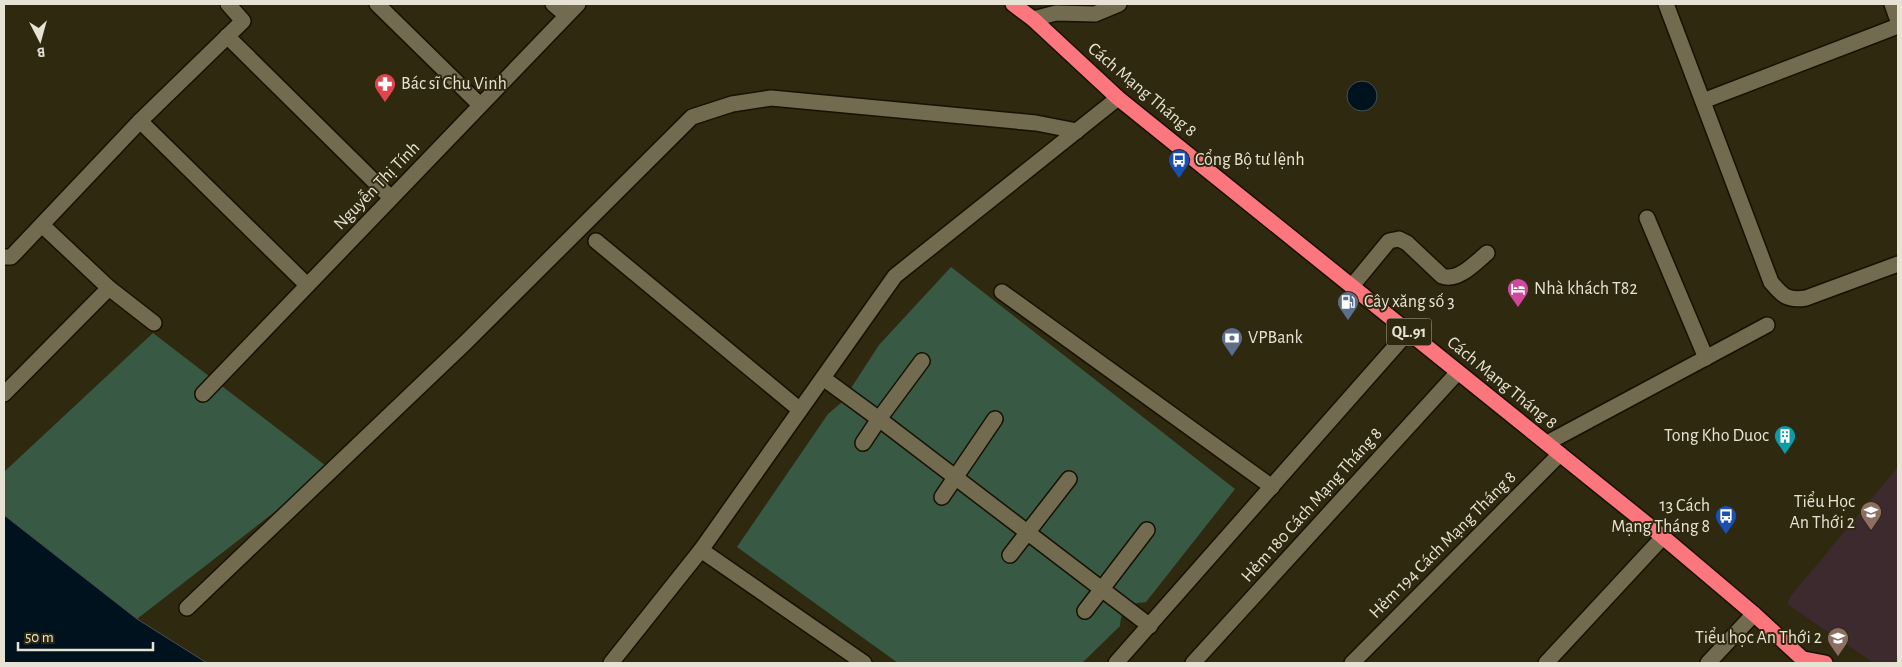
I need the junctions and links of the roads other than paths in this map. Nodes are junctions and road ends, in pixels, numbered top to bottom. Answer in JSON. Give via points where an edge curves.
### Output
{"nodes":[{"id":1,"x":228,"y":4,"type":"edge"},
{"id":2,"x":377,"y":4,"type":"edge"},
{"id":3,"x":553,"y":4,"type":"edge"},
{"id":4,"x":578,"y":4,"type":"edge"},
{"id":5,"x":1014,"y":4,"type":"edge"},
{"id":6,"x":1119,"y":4,"type":"edge"},
{"id":7,"x":1666,"y":4,"type":"edge"},
{"id":8,"x":1892,"y":4,"type":"edge"},
{"id":9,"x":1059,"y":8,"type":"edge"},
{"id":10,"x":566,"y":15,"type":"junction"},
{"id":11,"x":1033,"y":20,"type":"junction"},
{"id":12,"x":1898,"y":20,"type":"edge"},
{"id":13,"x":1898,"y":26,"type":"edge"},
{"id":14,"x":227,"y":36,"type":"junction"},
{"id":15,"x":1118,"y":98,"type":"junction"},
{"id":16,"x":1703,"y":101,"type":"junction"},
{"id":17,"x":480,"y":105,"type":"junction"},
{"id":18,"x":140,"y":121,"type":"junction"},
{"id":19,"x":1076,"y":131,"type":"junction"},
{"id":20,"x":391,"y":198,"type":"junction"},
{"id":21,"x":1647,"y":218,"type":"dead end"},
{"id":22,"x":42,"y":225,"type":"junction"},
{"id":23,"x":596,"y":241,"type":"dead end"},
{"id":24,"x":1487,"y":254,"type":"dead end"},
{"id":25,"x":4,"y":257,"type":"edge"},
{"id":26,"x":1898,"y":264,"type":"edge"},
{"id":27,"x":307,"y":286,"type":"junction"},
{"id":28,"x":1352,"y":286,"type":"junction"},
{"id":29,"x":109,"y":288,"type":"junction"},
{"id":30,"x":1002,"y":292,"type":"dead end"},
{"id":31,"x":154,"y":323,"type":"dead end"},
{"id":32,"x":1767,"y":325,"type":"dead end"},
{"id":33,"x":1408,"y":332,"type":"junction"},
{"id":34,"x":1706,"y":358,"type":"junction"},
{"id":35,"x":922,"y":361,"type":"dead end"},
{"id":36,"x":1458,"y":372,"type":"junction"},
{"id":37,"x":823,"y":378,"type":"junction"},
{"id":38,"x":4,"y":394,"type":"edge"},
{"id":39,"x":203,"y":394,"type":"dead end"},
{"id":40,"x":800,"y":410,"type":"junction"},
{"id":41,"x":879,"y":419,"type":"junction"},
{"id":42,"x":995,"y":420,"type":"dead end"},
{"id":43,"x":863,"y":443,"type":"dead end"},
{"id":44,"x":1547,"y":444,"type":"junction"},
{"id":45,"x":1560,"y":454,"type":"junction"},
{"id":46,"x":955,"y":477,"type":"junction"},
{"id":47,"x":1069,"y":479,"type":"dead end"},
{"id":48,"x":1272,"y":487,"type":"junction"},
{"id":49,"x":942,"y":497,"type":"dead end"},
{"id":50,"x":1147,"y":530,"type":"dead end"},
{"id":51,"x":1028,"y":532,"type":"junction"},
{"id":52,"x":1663,"y":537,"type":"junction"},
{"id":53,"x":701,"y":550,"type":"junction"},
{"id":54,"x":1010,"y":555,"type":"dead end"},
{"id":55,"x":1102,"y":588,"type":"junction"},
{"id":56,"x":187,"y":608,"type":"dead end"},
{"id":57,"x":1085,"y":610,"type":"dead end"},
{"id":58,"x":1754,"y":614,"type":"junction"},
{"id":59,"x":1150,"y":626,"type":"junction"},
{"id":60,"x":1806,"y":661,"type":"edge"},
{"id":61,"x":611,"y":663,"type":"edge"},
{"id":62,"x":864,"y":663,"type":"edge"},
{"id":63,"x":1116,"y":663,"type":"edge"},
{"id":64,"x":1193,"y":663,"type":"edge"},
{"id":65,"x":1352,"y":663,"type":"edge"},
{"id":66,"x":1546,"y":663,"type":"edge"},
{"id":67,"x":1708,"y":663,"type":"edge"},
{"id":68,"x":1824,"y":663,"type":"edge"}],
"edges":[{"from":1,"to":14,"type":"street","via":[[243,20]]},
{"from":2,"to":17,"type":"street"},
{"from":3,"to":10,"type":"street"},
{"from":4,"to":10,"type":"street","name":"Nguyễn Thị Tính"},
{"from":5,"to":11,"type":"highway","name":"Cách Mạng Tháng 8","number":"QL.91"},
{"from":6,"to":9,"type":"street","via":[[1095,14]]},
{"from":7,"to":16,"type":"street"},
{"from":8,"to":12,"type":"street"},
{"from":9,"to":11,"type":"street"},
{"from":10,"to":17,"type":"street","name":"Nguyễn Thị Tính"},
{"from":11,"to":15,"type":"highway","name":"Cách Mạng Tháng 8","number":"QL.91"},
{"from":13,"to":16,"type":"street"},
{"from":14,"to":18,"type":"street"},
{"from":14,"to":20,"type":"street"},
{"from":15,"to":19,"type":"street"},
{"from":15,"to":28,"type":"highway","name":"Cách Mạng Tháng 8","number":"QL.91"},
{"from":16,"to":26,"type":"street","via":[[1771,282],[1782,296],[1794,300],[1806,298]]},
{"from":17,"to":20,"type":"street","name":"Nguyễn Thị Tính"},
{"from":18,"to":22,"type":"street"},
{"from":18,"to":27,"type":"street"},
{"from":19,"to":37,"type":"street","via":[[895,276]]},
{"from":19,"to":56,"type":"street","via":[[1036,123],[770,98],[732,104],[692,117],[465,343]]},
{"from":20,"to":27,"type":"street","name":"Nguyễn Thị Tính"},
{"from":21,"to":34,"type":"street"},
{"from":22,"to":25,"type":"street","via":[[11,257]]},
{"from":22,"to":29,"type":"street"},
{"from":23,"to":40,"type":"street"},
{"from":24,"to":28,"type":"street","via":[[1455,277],[1448,278],[1407,243],[1399,239],[1389,241]]},
{"from":27,"to":39,"type":"street","name":"Nguyễn Thị Tính"},
{"from":28,"to":33,"type":"highway","name":"Cách Mạng Tháng 8","number":"QL.91"},
{"from":29,"to":31,"type":"street"},
{"from":29,"to":38,"type":"street"},
{"from":30,"to":48,"type":"street"},
{"from":32,"to":34,"type":"street"},
{"from":33,"to":36,"type":"highway","name":"Cách Mạng Tháng 8","number":"QL.91"},
{"from":33,"to":48,"type":"street"},
{"from":34,"to":44,"type":"street"},
{"from":35,"to":41,"type":"street"},
{"from":36,"to":44,"type":"highway","name":"Cách Mạng Tháng 8","number":"QL.91"},
{"from":36,"to":64,"type":"street","name":"Hẻm 180 Cách Mạng Tháng 8"},
{"from":37,"to":40,"type":"street"},
{"from":37,"to":41,"type":"street"},
{"from":40,"to":53,"type":"street"},
{"from":41,"to":43,"type":"street"},
{"from":41,"to":46,"type":"street"},
{"from":42,"to":46,"type":"street"},
{"from":44,"to":45,"type":"highway","name":"Cách Mạng Tháng 8","number":"QL.91"},
{"from":45,"to":52,"type":"highway","name":"Cách Mạng Tháng 8","number":"QL.91"},
{"from":45,"to":65,"type":"street","name":"Hẻm 194 Cách Mạng Tháng 8"},
{"from":46,"to":49,"type":"street"},
{"from":46,"to":51,"type":"street"},
{"from":47,"to":51,"type":"street"},
{"from":48,"to":59,"type":"street"},
{"from":50,"to":55,"type":"street"},
{"from":51,"to":54,"type":"street"},
{"from":51,"to":55,"type":"street"},
{"from":52,"to":58,"type":"highway","name":"Cách Mạng Tháng 8","number":"QL.91"},
{"from":52,"to":66,"type":"street"},
{"from":53,"to":61,"type":"street"},
{"from":53,"to":62,"type":"street"},
{"from":55,"to":57,"type":"street"},
{"from":55,"to":59,"type":"street"},
{"from":58,"to":60,"type":"highway","name":"Cách Mạng Tháng 8","number":"QL.91"},
{"from":58,"to":67,"type":"street"},
{"from":59,"to":63,"type":"street"},
{"from":60,"to":68,"type":"highway","name":"Cách Mạng Tháng 8","number":"QL.91"}]}
